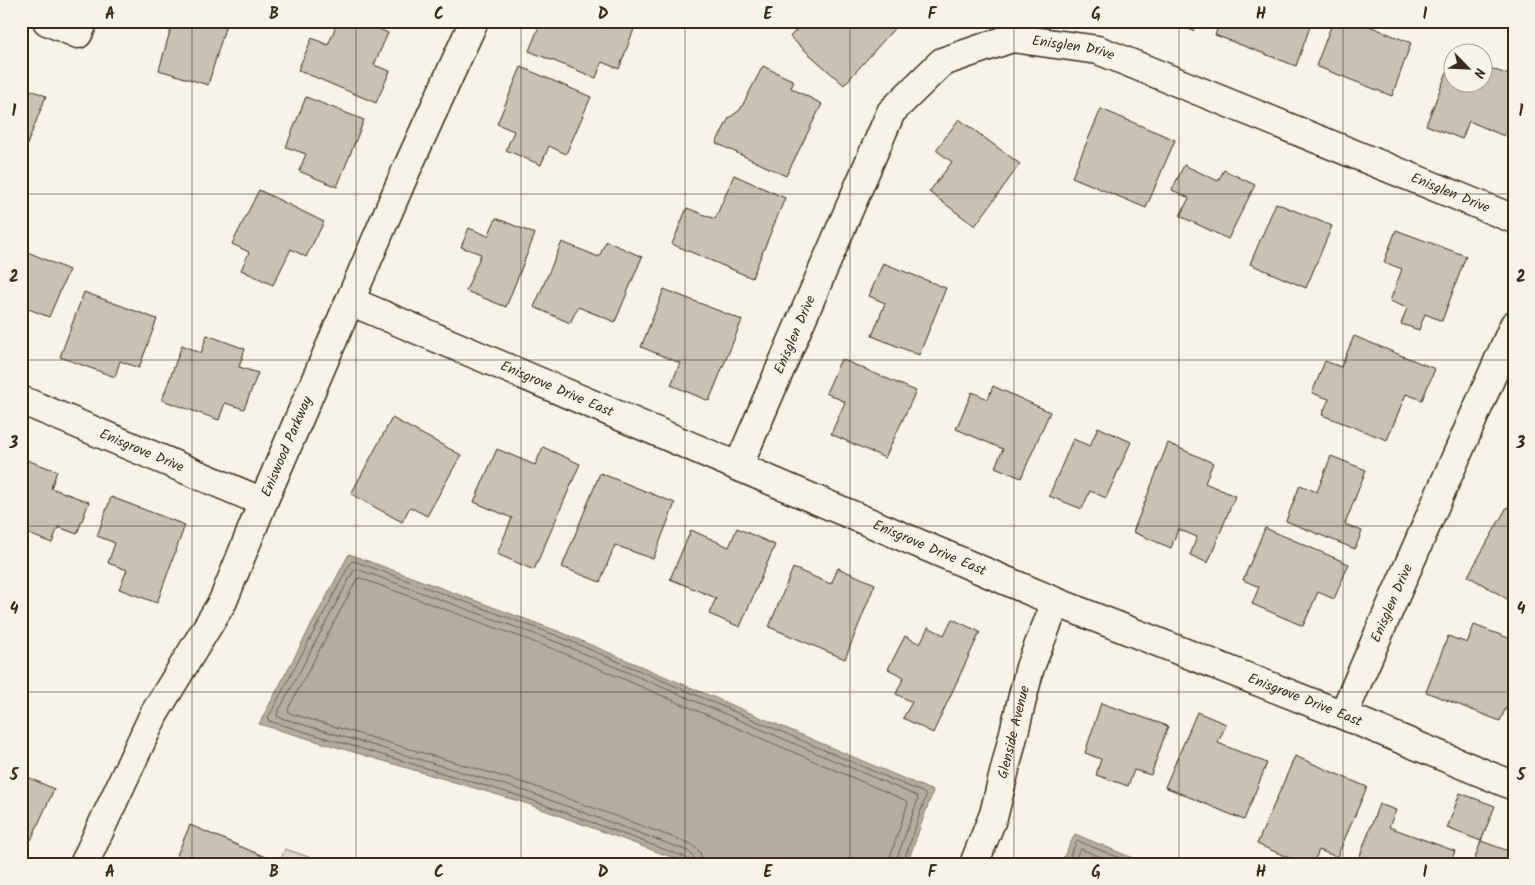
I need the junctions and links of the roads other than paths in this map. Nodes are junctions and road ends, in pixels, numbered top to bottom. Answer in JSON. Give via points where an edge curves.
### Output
{"nodes":[{"id":1,"x":47,"y":21,"type":"edge"},
{"id":2,"x":84,"y":21,"type":"edge"},
{"id":3,"x":474,"y":21,"type":"edge"},
{"id":4,"x":1514,"y":219,"type":"edge"},
{"id":5,"x":350,"y":301,"type":"junction"},
{"id":6,"x":1514,"y":325,"type":"edge"},
{"id":7,"x":21,"y":400,"type":"edge"},
{"id":8,"x":738,"y":467,"type":"junction"},
{"id":9,"x":263,"y":502,"type":"junction"},
{"id":10,"x":1056,"y":602,"type":"junction"},
{"id":11,"x":1342,"y":715,"type":"junction"},
{"id":12,"x":1514,"y":786,"type":"edge"},
{"id":13,"x":84,"y":864,"type":"edge"},
{"id":14,"x":974,"y":864,"type":"edge"}],
"edges":[{"from":1,"to":2,"type":"street","via":[[78,34]]},
{"from":3,"to":5,"type":"street","name":"Eniswood Parkway"},
{"from":4,"to":8,"type":"street","name":"Enisglen Drive","via":[[1098,50],[1012,38],[942,62],[891,112]]},
{"from":5,"to":8,"type":"street","name":"Enisgrove Drive East"},
{"from":5,"to":9,"type":"street","name":"Eniswood Parkway"},
{"from":6,"to":11,"type":"street","name":"Enisglen Drive"},
{"from":7,"to":9,"type":"street","name":"Enisgrove Drive"},
{"from":8,"to":10,"type":"street","name":"Enisgrove Drive East"},
{"from":9,"to":13,"type":"street","name":"Eniswood Parkway","via":[[223,601],[154,714]]},
{"from":10,"to":11,"type":"street","name":"Enisgrove Drive East"},
{"from":10,"to":14,"type":"street","name":"Glenside Avenue","via":[[1030,667],[994,814]]},
{"from":11,"to":12,"type":"street","name":"Enisgrove Drive East"}]}
